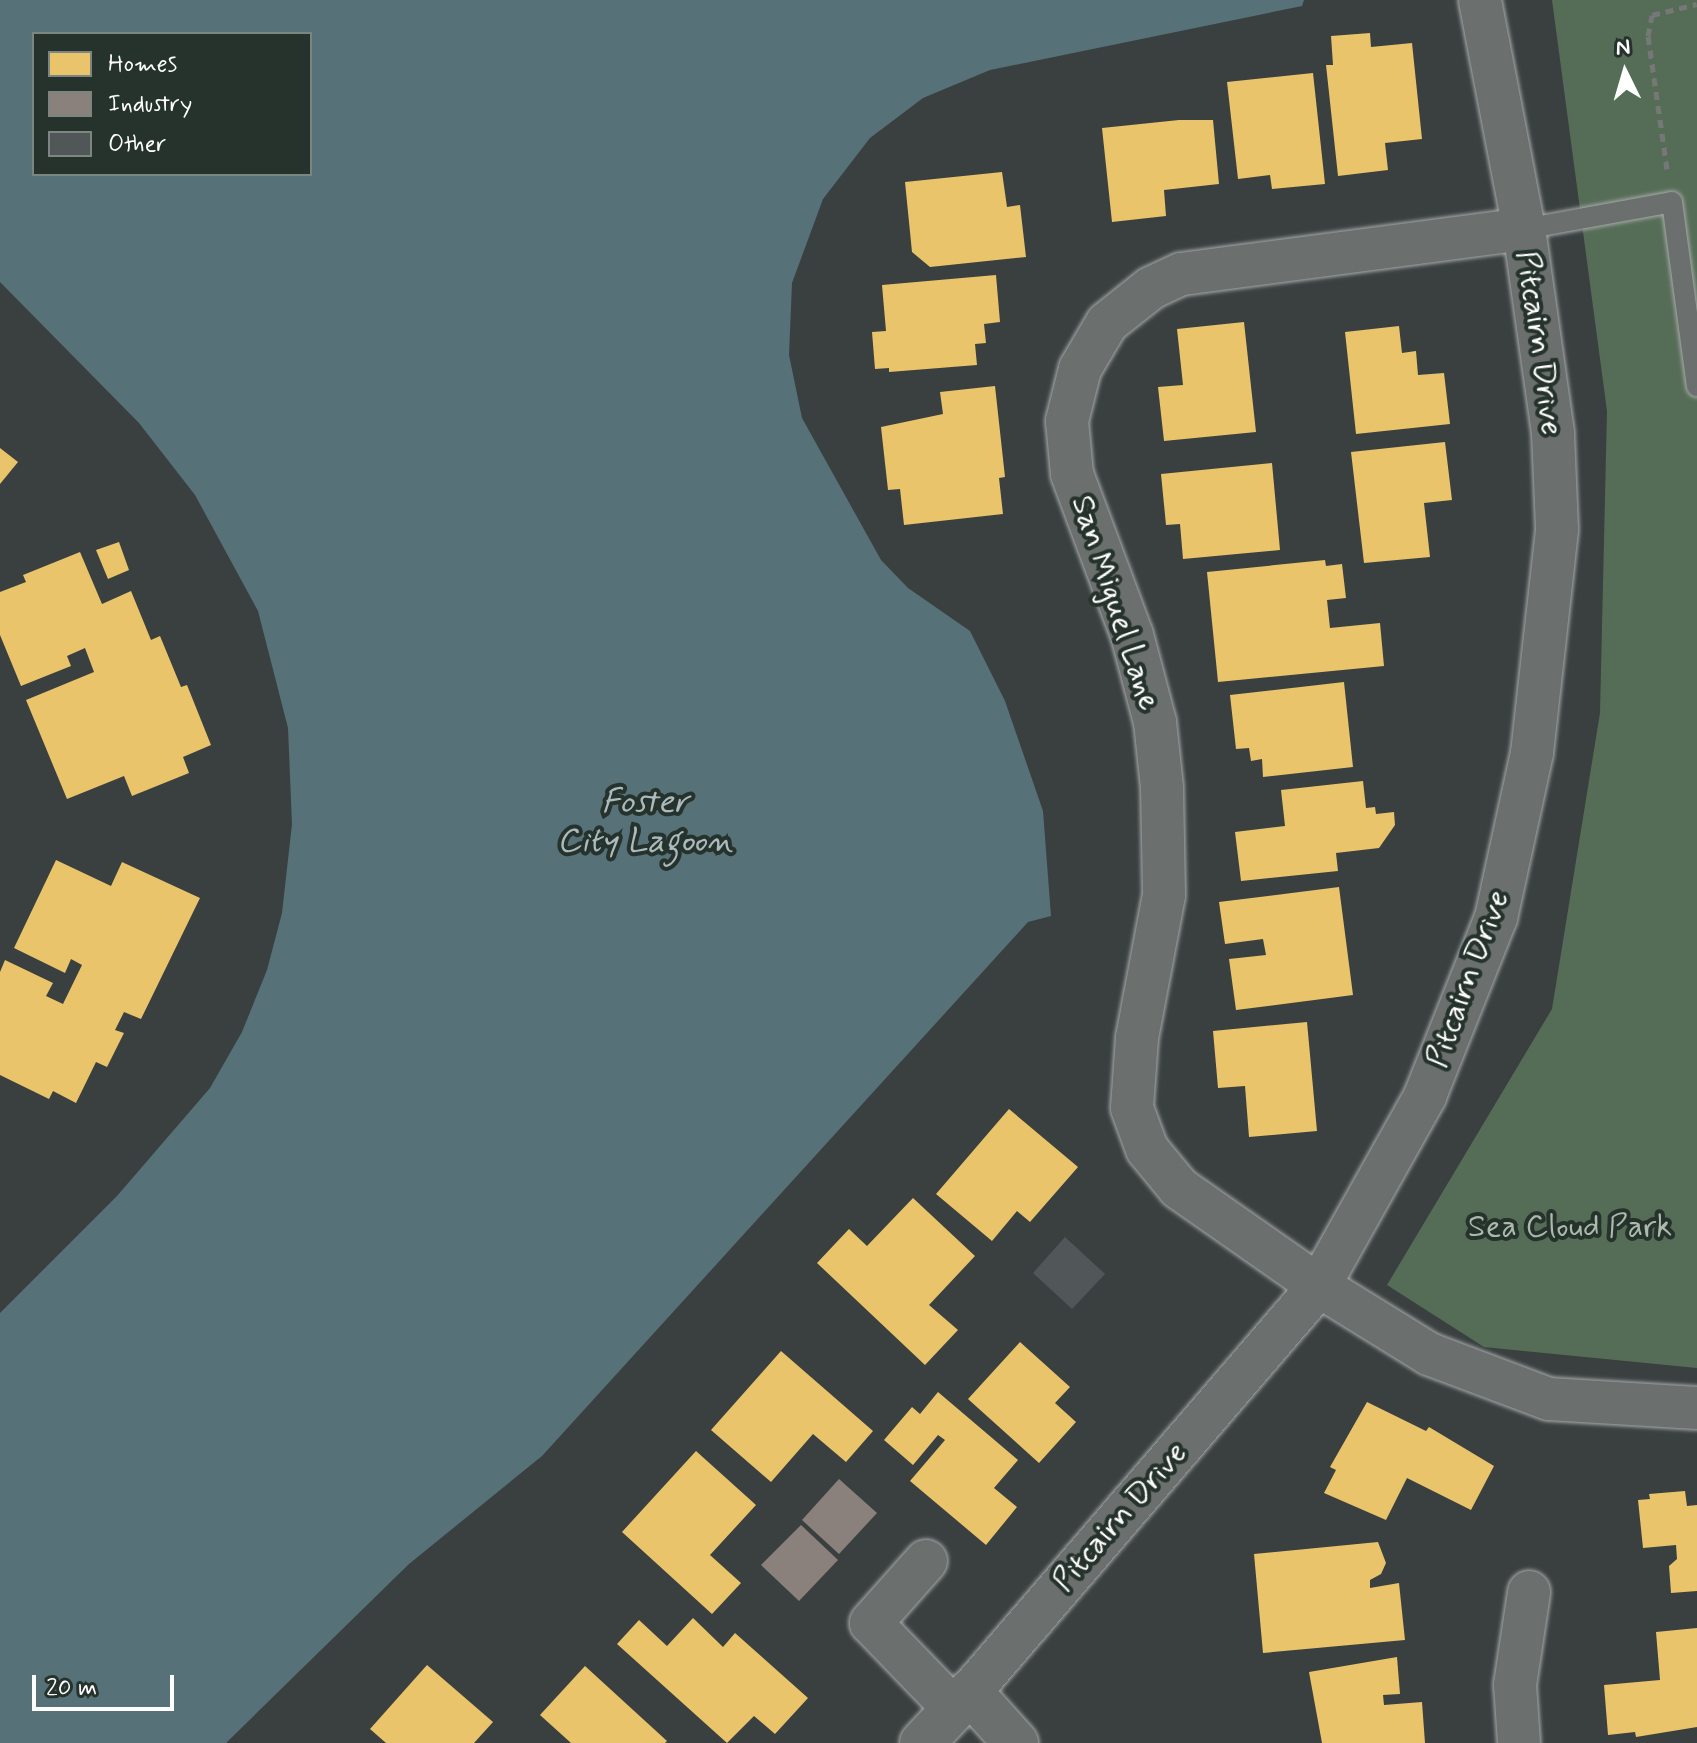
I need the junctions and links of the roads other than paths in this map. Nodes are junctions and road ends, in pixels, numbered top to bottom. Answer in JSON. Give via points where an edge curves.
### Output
{"nodes":[{"id":1,"x":1480,"y":0,"type":"edge"},
{"id":2,"x":1524,"y":229,"type":"junction"},
{"id":3,"x":1697,"y":386,"type":"edge"},
{"id":4,"x":1319,"y":1286,"type":"junction"},
{"id":5,"x":1697,"y":1408,"type":"edge"},
{"id":6,"x":926,"y":1561,"type":"dead end"},
{"id":7,"x":1529,"y":1592,"type":"dead end"},
{"id":8,"x":961,"y":1700,"type":"junction"},
{"id":9,"x":922,"y":1743,"type":"edge"},
{"id":10,"x":1016,"y":1743,"type":"edge"},
{"id":11,"x":1519,"y":1743,"type":"edge"}],
"edges":[{"from":1,"to":2,"type":"street","name":"Pitcairn Drive"},
{"from":2,"to":3,"type":"lane","via":[[1672,202]]},
{"from":2,"to":4,"type":"street","name":"Pitcairn Drive","via":[[1553,433],[1557,529],[1532,753],[1496,918],[1425,1096]]},
{"from":2,"to":4,"type":"street","name":"San Miguel Lane","via":[[1181,274],[1151,288],[1107,323],[1072,393],[1067,421],[1072,474],[1132,635],[1159,753],[1164,895],[1134,1066],[1131,1097],[1138,1130],[1159,1168],[1179,1188]]},
{"from":4,"to":5,"type":"street","name":"San Miguel Lane","via":[[1429,1354],[1505,1385],[1593,1405]]},
{"from":4,"to":8,"type":"street","name":"Pitcairn Drive"},
{"from":6,"to":8,"type":"street","via":[[871,1623]]},
{"from":7,"to":11,"type":"street","via":[[1515,1685]]},
{"from":8,"to":9,"type":"street","name":"Pitcairn Drive"},
{"from":8,"to":10,"type":"street"}]}
